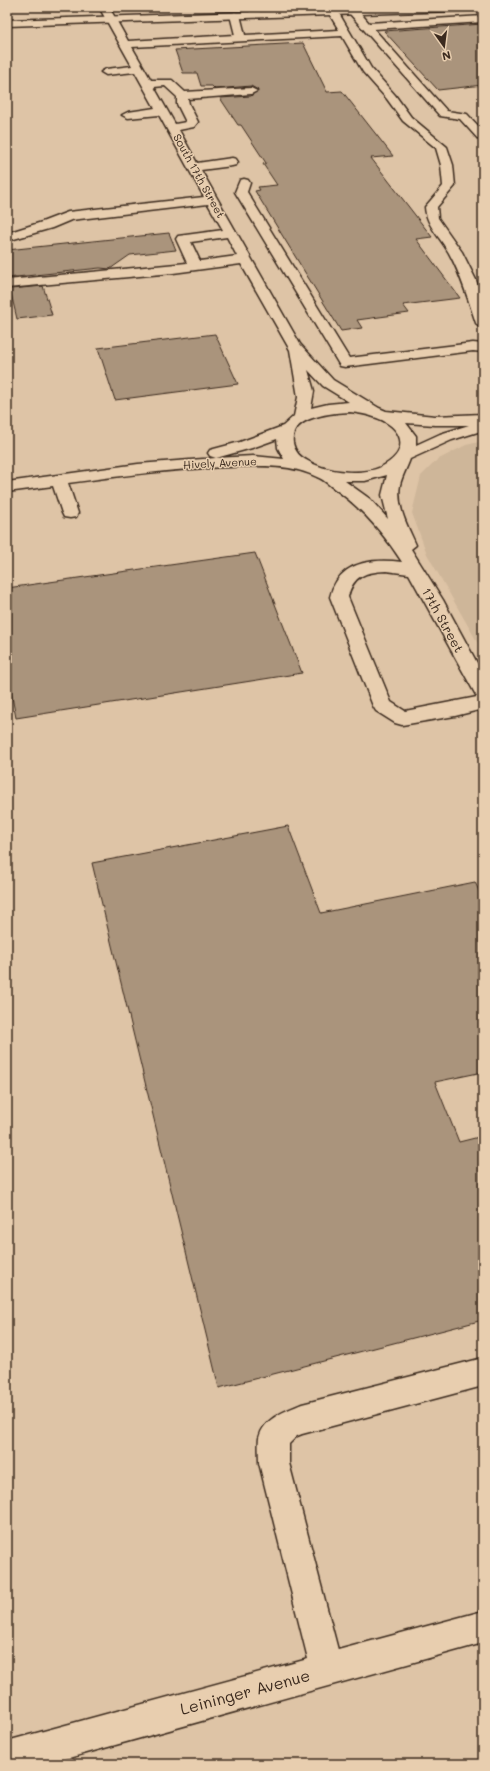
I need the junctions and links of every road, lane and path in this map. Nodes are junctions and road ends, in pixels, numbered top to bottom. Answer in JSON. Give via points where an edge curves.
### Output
{"nodes":[{"id":1,"x":104,"y":7,"type":"edge"},
{"id":2,"x":459,"y":7,"type":"edge"},
{"id":3,"x":482,"y":7,"type":"edge"},
{"id":4,"x":402,"y":8,"type":"edge"},
{"id":5,"x":255,"y":11,"type":"edge"},
{"id":6,"x":333,"y":12,"type":"junction"},
{"id":7,"x":354,"y":12,"type":"junction"},
{"id":8,"x":235,"y":15,"type":"junction"},
{"id":9,"x":483,"y":19,"type":"edge"},
{"id":10,"x":111,"y":20,"type":"junction"},
{"id":11,"x":7,"y":23,"type":"edge"},
{"id":12,"x":366,"y":26,"type":"junction"},
{"id":13,"x":344,"y":33,"type":"junction"},
{"id":14,"x":241,"y":38,"type":"junction"},
{"id":15,"x":125,"y":44,"type":"junction"},
{"id":16,"x":139,"y":68,"type":"junction"},
{"id":17,"x":106,"y":72,"type":"dead end"},
{"id":18,"x":147,"y":84,"type":"junction"},
{"id":19,"x":251,"y":91,"type":"dead end"},
{"id":20,"x":182,"y":96,"type":"junction"},
{"id":21,"x":162,"y":111,"type":"junction"},
{"id":22,"x":128,"y":115,"type":"dead end"},
{"id":23,"x":172,"y":128,"type":"junction"},
{"id":24,"x":483,"y":138,"type":"edge"},
{"id":25,"x":232,"y":162,"type":"dead end"},
{"id":26,"x":194,"y":167,"type":"junction"},
{"id":27,"x":244,"y":183,"type":"dead end"},
{"id":28,"x":212,"y":200,"type":"junction"},
{"id":29,"x":188,"y":202,"type":"junction"},
{"id":30,"x":231,"y":233,"type":"junction"},
{"id":31,"x":203,"y":236,"type":"junction"},
{"id":32,"x":7,"y":237,"type":"edge"},
{"id":33,"x":246,"y":259,"type":"junction"},
{"id":34,"x":195,"y":266,"type":"junction"},
{"id":35,"x":276,"y":280,"type":"junction"},
{"id":36,"x":7,"y":284,"type":"edge"},
{"id":37,"x":483,"y":323,"type":"edge"},
{"id":38,"x":294,"y":346,"type":"junction"},
{"id":39,"x":483,"y":348,"type":"edge"},
{"id":40,"x":378,"y":412,"type":"junction"},
{"id":41,"x":301,"y":417,"type":"junction"},
{"id":42,"x":483,"y":419,"type":"edge"},
{"id":43,"x":483,"y":426,"type":"edge"},
{"id":44,"x":288,"y":429,"type":"junction"},
{"id":45,"x":405,"y":457,"type":"junction"},
{"id":46,"x":302,"y":465,"type":"junction"},
{"id":47,"x":138,"y":469,"type":"junction"},
{"id":48,"x":323,"y":473,"type":"junction"},
{"id":49,"x":59,"y":480,"type":"junction"},
{"id":50,"x":7,"y":487,"type":"edge"},
{"id":51,"x":70,"y":513,"type":"dead end"},
{"id":52,"x":415,"y":569,"type":"junction"},
{"id":53,"x":483,"y":692,"type":"edge"},
{"id":54,"x":483,"y":702,"type":"edge"},
{"id":55,"x":483,"y":1372,"type":"edge"},
{"id":56,"x":483,"y":1627,"type":"edge"},
{"id":57,"x":327,"y":1670,"type":"junction"},
{"id":58,"x":7,"y":1758,"type":"edge"}],
"edges":[{"from":1,"to":10,"type":"street","name":"South 17th Street"},
{"from":2,"to":3,"type":"street"},
{"from":2,"to":4,"type":"street"},
{"from":4,"to":7,"type":"street"},
{"from":5,"to":6,"type":"street"},
{"from":5,"to":8,"type":"street"},
{"from":6,"to":7,"type":"street"},
{"from":6,"to":13,"type":"street"},
{"from":7,"to":12,"type":"street"},
{"from":8,"to":10,"type":"street"},
{"from":8,"to":14,"type":"street"},
{"from":9,"to":12,"type":"street"},
{"from":10,"to":11,"type":"street"},
{"from":10,"to":15,"type":"street","name":"South 17th Street"},
{"from":12,"to":24,"type":"street","via":[[444,114],[463,116]]},
{"from":13,"to":14,"type":"street"},
{"from":13,"to":37,"type":"street","via":[[367,70],[407,119],[441,147],[447,164],[449,186],[431,207],[432,218],[455,252],[469,280]]},
{"from":14,"to":15,"type":"street"},
{"from":15,"to":16,"type":"street","name":"South 17th Street"},
{"from":16,"to":17,"type":"street"},
{"from":16,"to":18,"type":"street","name":"South 17th Street"},
{"from":18,"to":20,"type":"street","via":[[168,82]]},
{"from":18,"to":21,"type":"street","name":"South 17th Street"},
{"from":19,"to":20,"type":"street"},
{"from":20,"to":23,"type":"street","via":[[192,122],[184,127]]},
{"from":21,"to":22,"type":"street"},
{"from":21,"to":23,"type":"street","name":"South 17th Street"},
{"from":23,"to":26,"type":"street","name":"South 17th Street"},
{"from":25,"to":26,"type":"street"},
{"from":26,"to":28,"type":"street","name":"South 17th Street"},
{"from":27,"to":35,"type":"street","via":[[241,192]]},
{"from":28,"to":29,"type":"street"},
{"from":28,"to":30,"type":"street","name":"South 17th Street"},
{"from":29,"to":31,"type":"street"},
{"from":29,"to":32,"type":"street","via":[[171,198],[64,211],[47,225]]},
{"from":30,"to":31,"type":"street"},
{"from":30,"to":33,"type":"street","name":"South 17th Street"},
{"from":31,"to":34,"type":"street","via":[[183,239]]},
{"from":33,"to":34,"type":"street"},
{"from":33,"to":35,"type":"street","name":"South 17th Street"},
{"from":34,"to":36,"type":"street"},
{"from":35,"to":38,"type":"street","name":"South 17th Street"},
{"from":35,"to":39,"type":"street","via":[[345,363]]},
{"from":38,"to":40,"type":"street","via":[[328,383]]},
{"from":38,"to":41,"type":"street","via":[[306,391]]},
{"from":40,"to":41,"type":"street","via":[[350,407],[324,409]]},
{"from":40,"to":42,"type":"street","via":[[428,421]]},
{"from":40,"to":45,"type":"street","via":[[405,429],[410,442]]},
{"from":41,"to":44,"type":"street"},
{"from":43,"to":45,"type":"street","via":[[446,437]]},
{"from":44,"to":46,"type":"street","via":[[285,444],[288,451]]},
{"from":44,"to":47,"type":"street","name":"Hively Avenue","via":[[229,450]]},
{"from":45,"to":48,"type":"street","via":[[388,469],[370,475]]},
{"from":45,"to":52,"type":"street","name":"17th Street","via":[[393,480],[390,494],[392,507]]},
{"from":46,"to":47,"type":"street","name":"Hively Avenue","via":[[240,461]]},
{"from":46,"to":48,"type":"street"},
{"from":47,"to":49,"type":"street","name":"Hively Avenue"},
{"from":48,"to":52,"type":"street","name":"17th Street","via":[[375,514]]},
{"from":49,"to":50,"type":"street","name":"Hively Avenue"},
{"from":49,"to":51,"type":"street"},
{"from":52,"to":53,"type":"street","name":"17th Street"},
{"from":52,"to":54,"type":"street","via":[[378,565],[354,572],[343,583],[339,597],[383,706],[402,718]]},
{"from":55,"to":57,"type":"street","via":[[302,1419],[287,1426],[274,1438],[274,1463]]},
{"from":56,"to":57,"type":"street","name":"Leininger Avenue"},
{"from":57,"to":58,"type":"street","name":"Leininger Avenue"}]}
